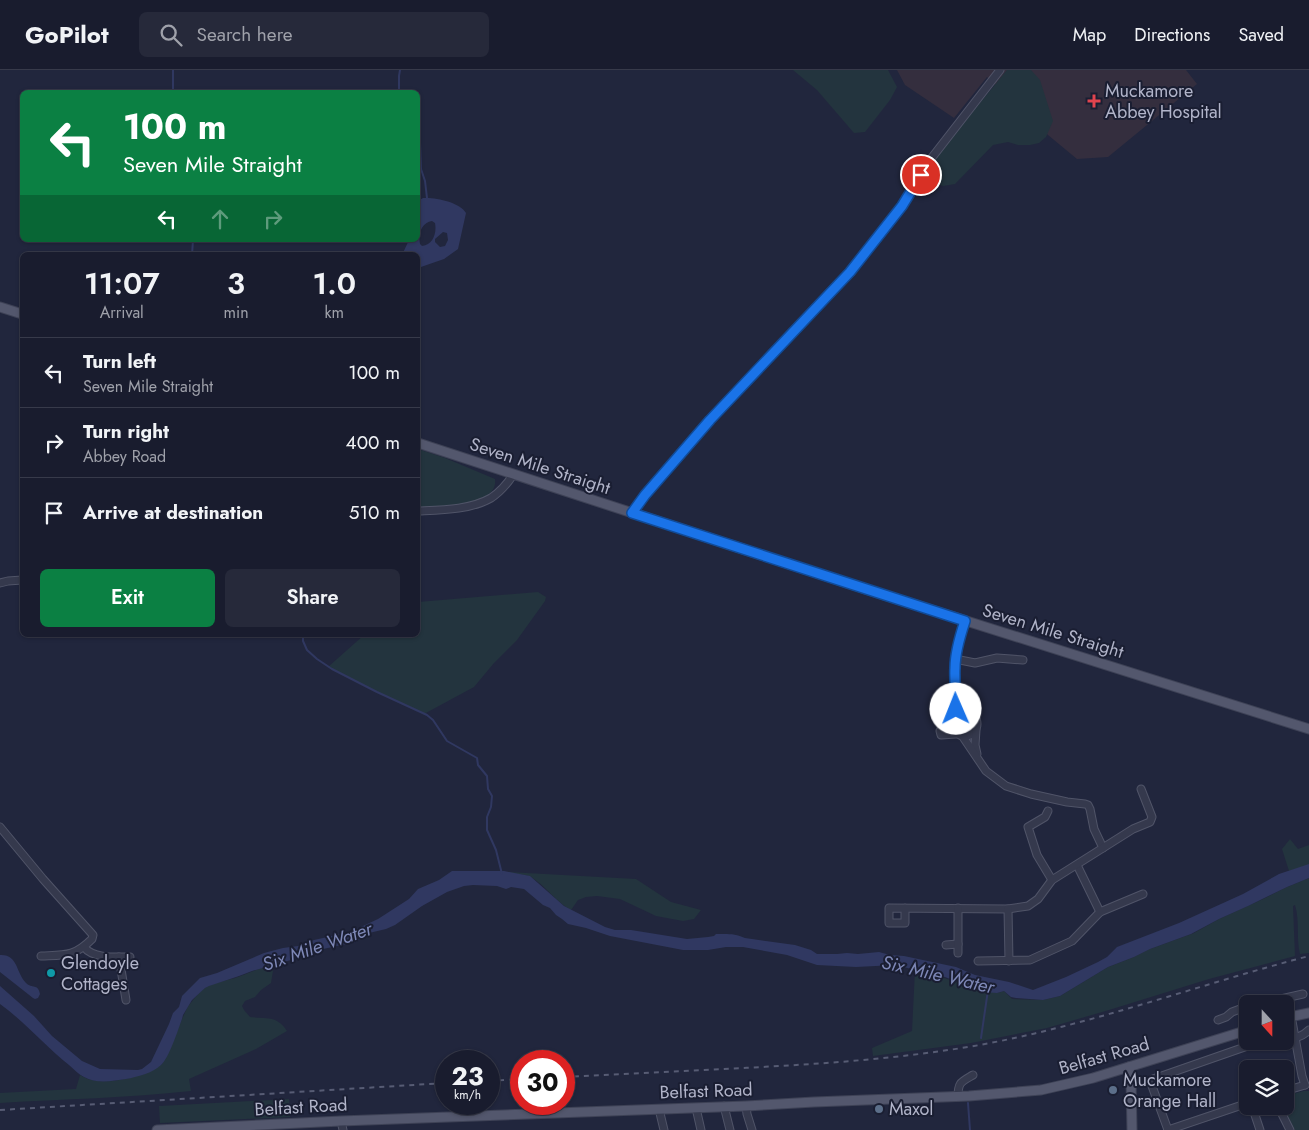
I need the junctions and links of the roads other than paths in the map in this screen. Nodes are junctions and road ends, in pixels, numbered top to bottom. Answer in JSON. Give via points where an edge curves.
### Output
{"nodes":[{"id":1,"x":1000,"y":70,"type":"edge"},
{"id":2,"x":0,"y":307,"type":"edge"},
{"id":3,"x":20,"y":313,"type":"edge"},
{"id":4,"x":420,"y":444,"type":"edge"},
{"id":5,"x":514,"y":475,"type":"junction"},
{"id":6,"x":420,"y":511,"type":"edge"},
{"id":7,"x":632,"y":513,"type":"junction"},
{"id":8,"x":20,"y":580,"type":"edge"},
{"id":9,"x":0,"y":584,"type":"edge"},
{"id":10,"x":965,"y":621,"type":"junction"},
{"id":11,"x":955,"y":659,"type":"junction"},
{"id":12,"x":1023,"y":660,"type":"dead end"},
{"id":13,"x":957,"y":695,"type":"junction"},
{"id":14,"x":971,"y":714,"type":"junction"},
{"id":15,"x":954,"y":720,"type":"junction"},
{"id":16,"x":1309,"y":729,"type":"edge"},
{"id":17,"x":976,"y":730,"type":"junction"},
{"id":18,"x":960,"y":735,"type":"junction"},
{"id":19,"x":978,"y":759,"type":"junction"},
{"id":20,"x":1141,"y":789,"type":"dead end"},
{"id":21,"x":1048,"y":811,"type":"dead end"},
{"id":22,"x":0,"y":827,"type":"edge"},
{"id":23,"x":1103,"y":848,"type":"junction"},
{"id":24,"x":1077,"y":865,"type":"junction"},
{"id":25,"x":1052,"y":880,"type":"junction"},
{"id":26,"x":1143,"y":894,"type":"dead end"},
{"id":27,"x":905,"y":908,"type":"dead end"},
{"id":28,"x":958,"y":908,"type":"junction"},
{"id":29,"x":1008,"y":909,"type":"junction"},
{"id":30,"x":1100,"y":912,"type":"junction"},
{"id":31,"x":946,"y":944,"type":"dead end"},
{"id":32,"x":958,"y":944,"type":"junction"},
{"id":33,"x":84,"y":947,"type":"junction"},
{"id":34,"x":958,"y":953,"type":"dead end"},
{"id":35,"x":41,"y":956,"type":"dead end"},
{"id":36,"x":119,"y":957,"type":"junction"},
{"id":37,"x":130,"y":957,"type":"dead end"},
{"id":38,"x":978,"y":960,"type":"dead end"},
{"id":39,"x":1009,"y":960,"type":"junction"},
{"id":40,"x":1304,"y":994,"type":"dead end"},
{"id":41,"x":1294,"y":997,"type":"edge"},
{"id":42,"x":126,"y":1000,"type":"dead end"},
{"id":43,"x":1239,"y":1009,"type":"edge"},
{"id":44,"x":1309,"y":1013,"type":"edge"},
{"id":45,"x":1294,"y":1016,"type":"edge"},
{"id":46,"x":1218,"y":1020,"type":"dead end"},
{"id":47,"x":1309,"y":1030,"type":"edge"},
{"id":48,"x":1294,"y":1032,"type":"edge"},
{"id":49,"x":1239,"y":1033,"type":"edge"},
{"id":50,"x":1296,"y":1038,"type":"junction"},
{"id":51,"x":1239,"y":1049,"type":"edge"},
{"id":52,"x":1129,"y":1067,"type":"junction"},
{"id":53,"x":973,"y":1075,"type":"dead end"},
{"id":54,"x":1307,"y":1086,"type":"edge"},
{"id":55,"x":1294,"y":1089,"type":"edge"},
{"id":56,"x":958,"y":1097,"type":"junction"},
{"id":57,"x":1239,"y":1105,"type":"edge"},
{"id":58,"x":724,"y":1106,"type":"junction"},
{"id":59,"x":746,"y":1106,"type":"junction"},
{"id":60,"x":696,"y":1108,"type":"junction"},
{"id":61,"x":658,"y":1109,"type":"junction"},
{"id":62,"x":1255,"y":1115,"type":"edge"},
{"id":63,"x":1282,"y":1115,"type":"edge"},
{"id":64,"x":342,"y":1126,"type":"edge"},
{"id":65,"x":157,"y":1130,"type":"edge"},
{"id":66,"x":664,"y":1130,"type":"edge"},
{"id":67,"x":700,"y":1130,"type":"edge"},
{"id":68,"x":730,"y":1130,"type":"edge"},
{"id":69,"x":752,"y":1130,"type":"edge"},
{"id":70,"x":1132,"y":1130,"type":"edge"},
{"id":71,"x":1168,"y":1130,"type":"edge"},
{"id":72,"x":1260,"y":1130,"type":"edge"},
{"id":73,"x":1290,"y":1130,"type":"edge"}],
"edges":[{"from":1,"to":7,"type":"street","via":[[935,153],[902,206],[850,272],[710,420]]},
{"from":2,"to":3,"type":"main road"},
{"from":4,"to":5,"type":"main road","name":"Seven Mile Straight"},
{"from":5,"to":6,"type":"street","via":[[501,490],[483,502]]},
{"from":5,"to":7,"type":"main road","name":"Seven Mile Straight"},
{"from":7,"to":10,"type":"main road","name":"Seven Mile Straight"},
{"from":8,"to":9,"type":"street"},
{"from":10,"to":11,"type":"street"},
{"from":10,"to":16,"type":"main road","name":"Seven Mile Straight"},
{"from":11,"to":12,"type":"street","via":[[974,663],[997,658]]},
{"from":11,"to":13,"type":"street"},
{"from":13,"to":14,"type":"street"},
{"from":13,"to":15,"type":"street"},
{"from":14,"to":15,"type":"street","via":[[962,712]]},
{"from":14,"to":17,"type":"street","via":[[976,719]]},
{"from":15,"to":18,"type":"street","via":[[954,731]]},
{"from":15,"to":18,"type":"street","via":[[940,731],[941,735]]},
{"from":17,"to":18,"type":"street","via":[[971,735]]},
{"from":17,"to":19,"type":"street"},
{"from":18,"to":19,"type":"street"},
{"from":19,"to":23,"type":"street","via":[[990,774],[1011,789],[1086,804]]},
{"from":20,"to":23,"type":"street","via":[[1151,821]]},
{"from":21,"to":25,"type":"street","via":[[1045,817],[1028,827],[1037,855]]},
{"from":22,"to":33,"type":"street","via":[[91,933],[92,939]]},
{"from":23,"to":24,"type":"street"},
{"from":24,"to":25,"type":"street"},
{"from":24,"to":30,"type":"street"},
{"from":25,"to":29,"type":"street","via":[[1034,903]]},
{"from":26,"to":30,"type":"street"},
{"from":27,"to":28,"type":"street"},
{"from":28,"to":29,"type":"street"},
{"from":28,"to":32,"type":"street"},
{"from":29,"to":39,"type":"street"},
{"from":30,"to":39,"type":"street","via":[[1076,938],[1064,945],[1028,960]]},
{"from":31,"to":32,"type":"street"},
{"from":32,"to":34,"type":"street"},
{"from":33,"to":35,"type":"street","via":[[74,953]]},
{"from":33,"to":36,"type":"street","via":[[90,953]]},
{"from":36,"to":37,"type":"street"},
{"from":36,"to":42,"type":"street"},
{"from":38,"to":39,"type":"street"},
{"from":40,"to":41,"type":"street"},
{"from":43,"to":46,"type":"street","via":[[1232,1012],[1228,1019]]},
{"from":44,"to":45,"type":"main road"},
{"from":47,"to":50,"type":"street"},
{"from":48,"to":50,"type":"street"},
{"from":49,"to":52,"type":"main road","name":"Belfast Road"},
{"from":50,"to":54,"type":"street","via":[[1302,1076]]},
{"from":51,"to":71,"type":"street","via":[[1153,1079],[1152,1086]]},
{"from":52,"to":56,"type":"main road","name":"Belfast Road","via":[[1041,1090]]},
{"from":52,"to":70,"type":"main road"},
{"from":53,"to":56,"type":"street","via":[[960,1083]]},
{"from":54,"to":55,"type":"street"},
{"from":56,"to":59,"type":"main road","name":"Belfast Road"},
{"from":57,"to":71,"type":"street"},
{"from":58,"to":59,"type":"main road","name":"Belfast Road"},
{"from":58,"to":60,"type":"main road","name":"Belfast Road"},
{"from":58,"to":68,"type":"street"},
{"from":59,"to":69,"type":"street"},
{"from":60,"to":61,"type":"main road","name":"Belfast Road"},
{"from":60,"to":67,"type":"street"},
{"from":61,"to":64,"type":"main road","name":"Belfast Road"},
{"from":61,"to":66,"type":"street"},
{"from":62,"to":72,"type":"street"},
{"from":63,"to":73,"type":"street"},
{"from":64,"to":65,"type":"main road","name":"Belfast Road"}]}
